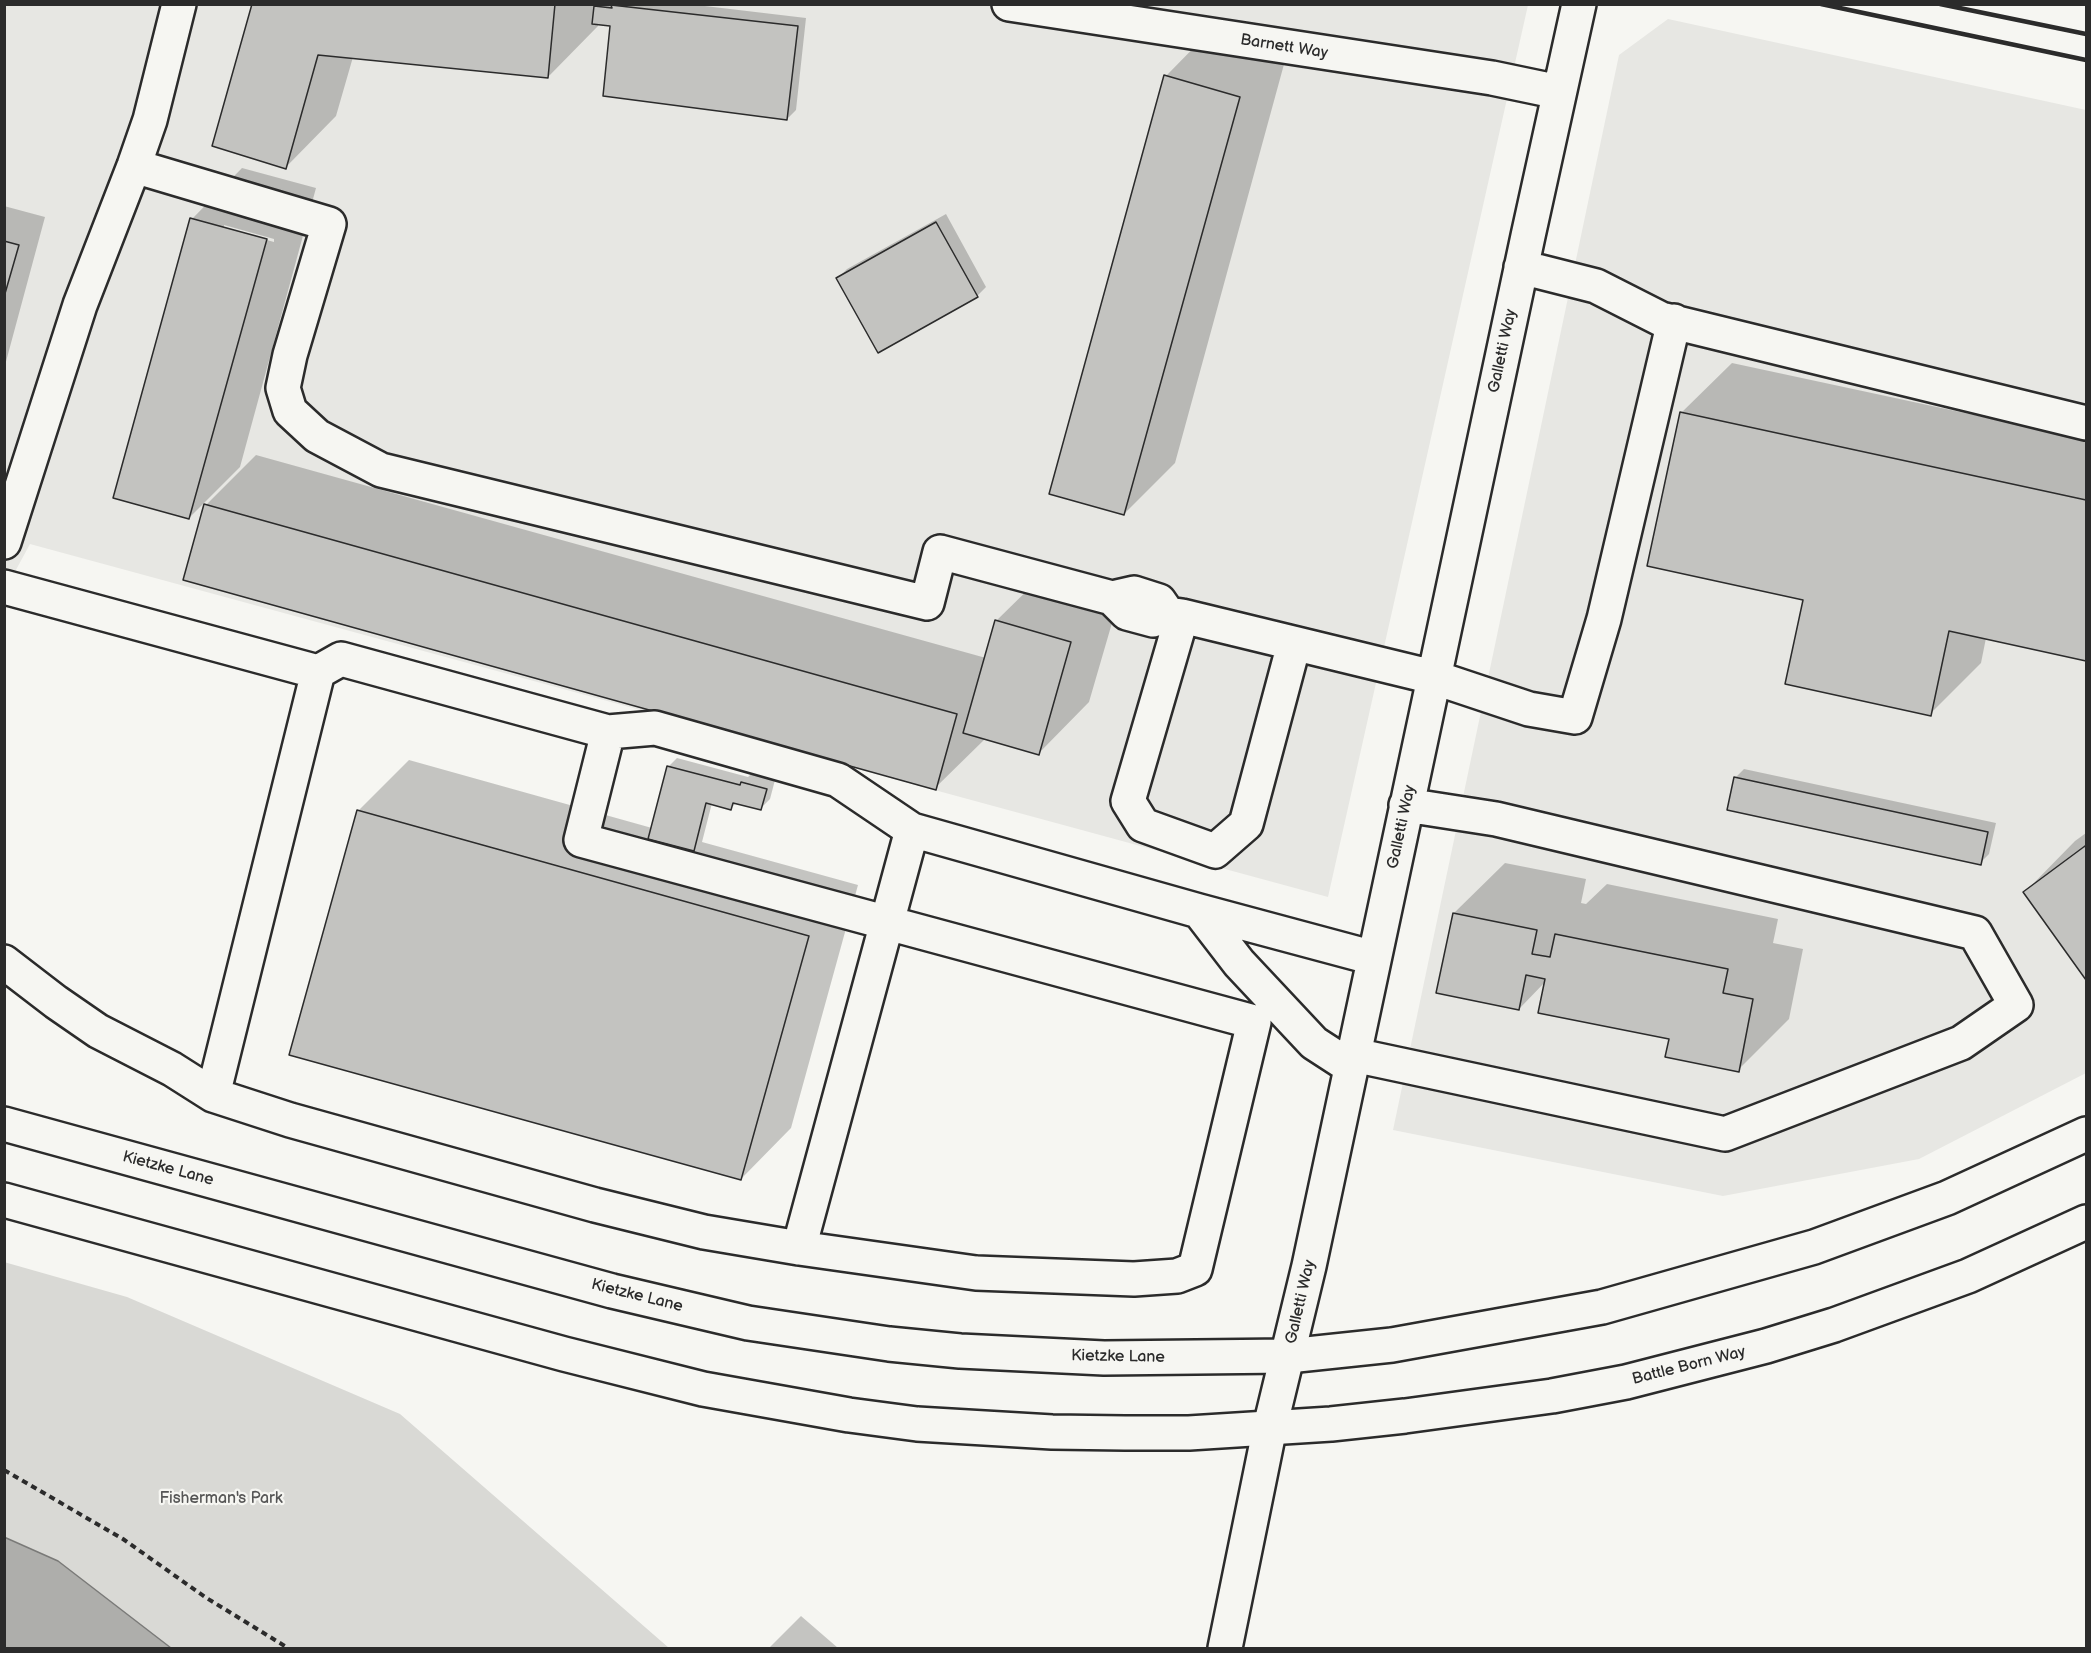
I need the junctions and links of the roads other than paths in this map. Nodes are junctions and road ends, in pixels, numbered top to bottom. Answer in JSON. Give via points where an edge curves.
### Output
{"nodes":[{"id":1,"x":179,"y":4,"type":"edge"},
{"id":2,"x":1009,"y":4,"type":"edge"},
{"id":3,"x":1579,"y":4,"type":"edge"},
{"id":4,"x":1559,"y":92,"type":"junction"},
{"id":5,"x":135,"y":166,"type":"junction"},
{"id":6,"x":1521,"y":267,"type":"junction"},
{"id":7,"x":1674,"y":321,"type":"junction"},
{"id":8,"x":2086,"y":423,"type":"edge"},
{"id":9,"x":4,"y":542,"type":"edge"},
{"id":10,"x":4,"y":587,"type":"edge"},
{"id":11,"x":1175,"y":615,"type":"junction"},
{"id":12,"x":1294,"y":644,"type":"junction"},
{"id":13,"x":318,"y":672,"type":"junction"},
{"id":14,"x":1433,"y":677,"type":"junction"},
{"id":15,"x":608,"y":732,"type":"junction"},
{"id":16,"x":1406,"y":805,"type":"junction"},
{"id":17,"x":912,"y":830,"type":"junction"},
{"id":18,"x":1199,"y":911,"type":"junction"},
{"id":19,"x":886,"y":923,"type":"junction"},
{"id":20,"x":1374,"y":958,"type":"junction"},
{"id":21,"x":4,"y":962,"type":"edge"},
{"id":22,"x":1353,"y":1061,"type":"junction"},
{"id":23,"x":213,"y":1095,"type":"junction"},
{"id":24,"x":4,"y":1124,"type":"edge"},
{"id":25,"x":2086,"y":1134,"type":"edge"},
{"id":26,"x":4,"y":1200,"type":"edge"},
{"id":27,"x":2086,"y":1222,"type":"edge"},
{"id":28,"x":799,"y":1248,"type":"junction"},
{"id":29,"x":1288,"y":1356,"type":"junction"},
{"id":30,"x":1270,"y":1427,"type":"junction"},
{"id":31,"x":1225,"y":1648,"type":"edge"}],
"edges":[{"from":1,"to":5,"type":"main road"},
{"from":2,"to":4,"type":"main road","name":"Barnett Way","via":[[1492,78]]},
{"from":3,"to":4,"type":"main road","name":"Galletti Way"},
{"from":4,"to":6,"type":"main road","name":"Galletti Way"},
{"from":5,"to":9,"type":"main road","via":[[81,305]]},
{"from":5,"to":11,"type":"main road","via":[[329,224],[283,388],[290,411],[317,436],[381,470],[927,603],[940,552],[1112,598],[1134,593],[1160,601]]},
{"from":6,"to":7,"type":"main road","via":[[1596,286],[1661,319]]},
{"from":6,"to":14,"type":"main road","name":"Galletti Way"},
{"from":7,"to":8,"type":"main road"},
{"from":7,"to":14,"type":"main road","via":[[1604,619],[1575,717],[1529,709]]},
{"from":10,"to":13,"type":"main road"},
{"from":11,"to":12,"type":"main road"},
{"from":11,"to":12,"type":"main road","via":[[1128,801],[1143,825],[1215,851],[1246,824]]},
{"from":12,"to":14,"type":"main road"},
{"from":13,"to":15,"type":"main road","via":[[341,659]]},
{"from":13,"to":23,"type":"main road"},
{"from":14,"to":16,"type":"main road","name":"Galletti Way"},
{"from":15,"to":17,"type":"main road","via":[[655,728],[838,780]]},
{"from":15,"to":19,"type":"main road","via":[[581,840]]},
{"from":16,"to":20,"type":"main road","name":"Galletti Way"},
{"from":16,"to":22,"type":"main road","via":[[1496,819],[1975,933],[2016,1005],[1961,1043],[1725,1134]]},
{"from":17,"to":18,"type":"main road"},
{"from":17,"to":19,"type":"main road"},
{"from":18,"to":20,"type":"main road"},
{"from":18,"to":22,"type":"main road","via":[[1239,963],[1314,1043]]},
{"from":19,"to":28,"type":"main road"},
{"from":19,"to":28,"type":"main road","via":[[1254,1022],[1195,1269],[1177,1276],[1134,1279],[976,1273]]},
{"from":20,"to":22,"type":"main road","name":"Galletti Way"},
{"from":21,"to":23,"type":"main road","via":[[98,1031]]},
{"from":22,"to":29,"type":"main road","name":"Galletti Way"},
{"from":23,"to":28,"type":"main road","via":[[595,1205],[704,1232]]},
{"from":24,"to":29,"type":"main road","name":"Kietzke Lane","via":[[612,1291],[748,1323],[960,1351],[1104,1358]]},
{"from":25,"to":29,"type":"main road","via":[[1947,1198],[1814,1247],[1648,1295],[1392,1345]]},
{"from":26,"to":30,"type":"main road","via":[[564,1354],[715,1391],[917,1424],[1136,1433]]},
{"from":27,"to":30,"type":"main road","name":"Battle Born Way","via":[[1968,1276],[1902,1301],[1823,1329],[1697,1365],[1626,1382],[1479,1407]]},
{"from":29,"to":30,"type":"main road","name":"Galletti Way"},
{"from":30,"to":31,"type":"main road","name":"Galletti Way"}]}
